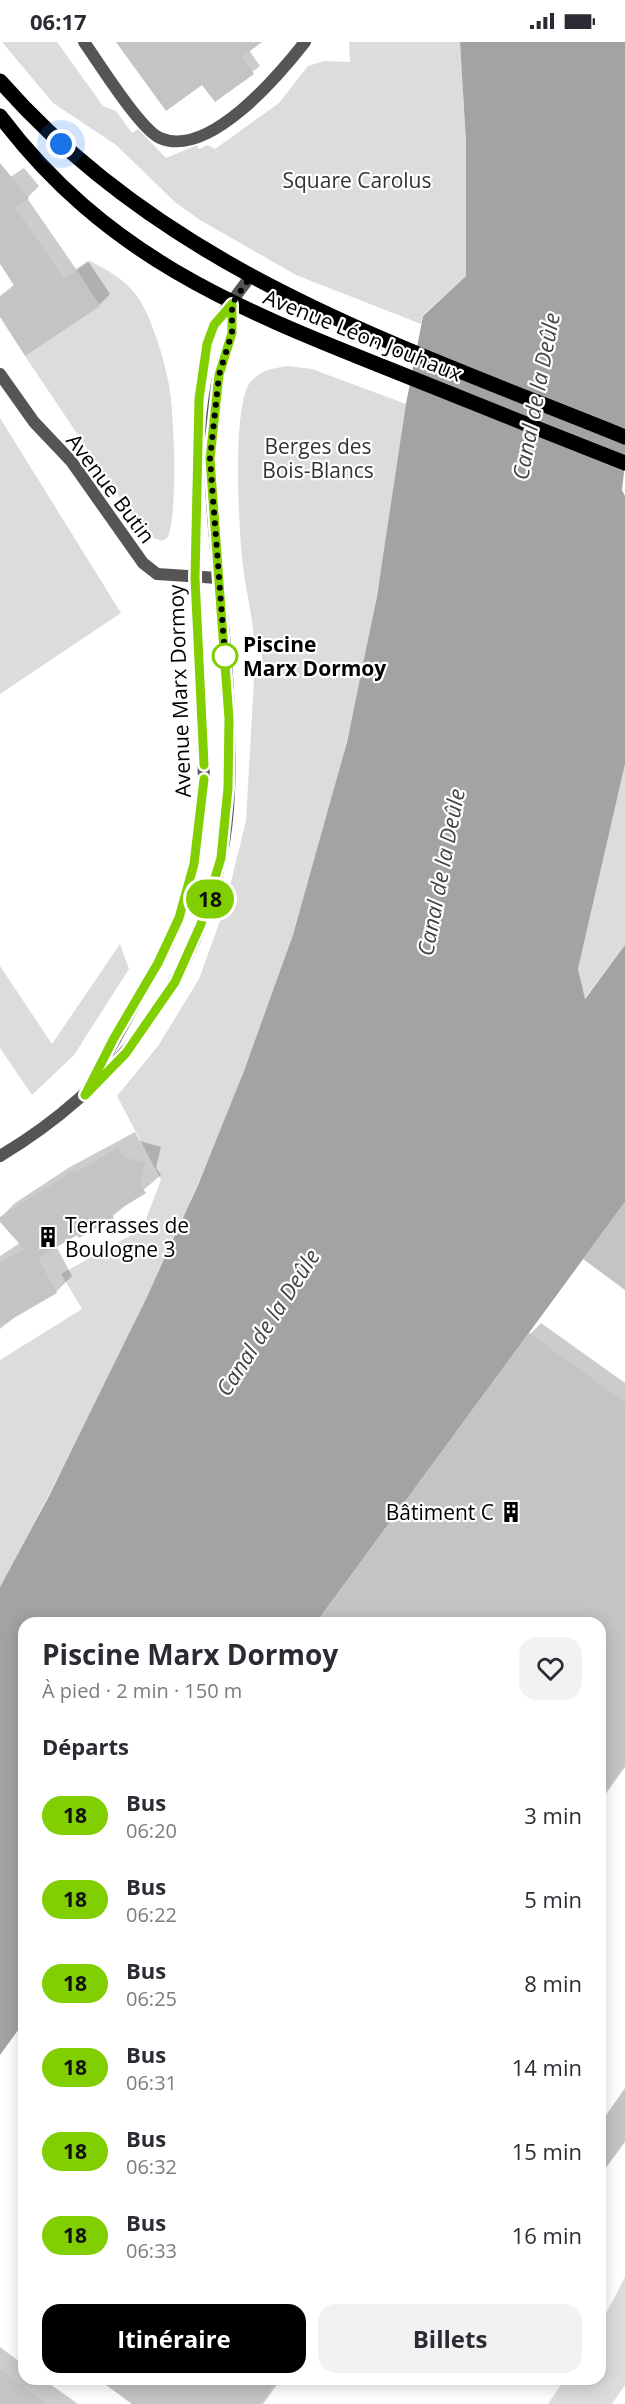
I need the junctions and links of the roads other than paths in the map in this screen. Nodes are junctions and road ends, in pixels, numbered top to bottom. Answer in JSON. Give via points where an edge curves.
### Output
{"nodes":[{"id":1,"x":84,"y":42,"type":"edge"},
{"id":2,"x":305,"y":42,"type":"edge"},
{"id":3,"x":0,"y":81,"type":"edge"},
{"id":4,"x":0,"y":116,"type":"edge"},
{"id":5,"x":250,"y":277,"type":"junction"},
{"id":6,"x":232,"y":304,"type":"junction"},
{"id":7,"x":0,"y":374,"type":"edge"},
{"id":8,"x":625,"y":437,"type":"edge"},
{"id":9,"x":625,"y":463,"type":"edge"},
{"id":10,"x":195,"y":578,"type":"junction"},
{"id":11,"x":218,"y":578,"type":"junction"},
{"id":12,"x":85,"y":1095,"type":"junction"},
{"id":13,"x":0,"y":1156,"type":"edge"}],
"edges":[{"from":1,"to":2,"type":"street","via":[[140,119],[162,139],[191,139],[212,131],[278,76]]},
{"from":3,"to":5,"type":"main road","name":"Avenue Léon Jouhaux","via":[[54,138],[111,188],[171,230]]},
{"from":4,"to":6,"type":"main road","name":"Avenue Léon Jouhaux","via":[[51,175],[111,230],[191,283]]},
{"from":5,"to":6,"type":"street","name":"Avenue Marx Dormoy"},
{"from":5,"to":8,"type":"main road","name":"Avenue Léon Jouhaux","via":[[338,321]]},
{"from":6,"to":9,"type":"main road","name":"Avenue Léon Jouhaux"},
{"from":6,"to":10,"type":"street","name":"Avenue Marx Dormoy","via":[[214,325],[199,399]]},
{"from":6,"to":11,"type":"street","name":"Avenue Marx Dormoy","via":[[232,333],[219,375],[210,459]]},
{"from":7,"to":10,"type":"street","name":"Avenue Butin","via":[[34,422],[71,460],[143,563],[157,574]]},
{"from":10,"to":11,"type":"street","name":"Avenue Butin"},
{"from":10,"to":12,"type":"street","name":"Avenue Marx Dormoy","via":[[204,779],[194,864],[166,948]]},
{"from":11,"to":12,"type":"street","name":"Avenue Marx Dormoy","via":[[229,719],[228,797],[221,858],[201,924],[175,982],[126,1053]]},
{"from":12,"to":13,"type":"street","name":"Avenue Marx Dormoy"}]}
